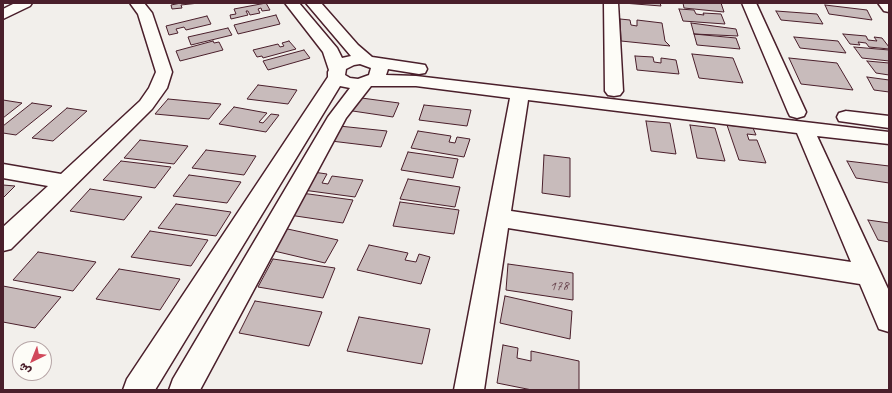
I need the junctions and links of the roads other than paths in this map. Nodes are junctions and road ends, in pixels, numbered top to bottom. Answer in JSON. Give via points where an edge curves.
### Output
{"nodes":[{"id":1,"x":25,"y":3,"type":"edge"},
{"id":2,"x":137,"y":3,"type":"edge"},
{"id":3,"x":292,"y":3,"type":"edge"},
{"id":4,"x":313,"y":3,"type":"edge"},
{"id":5,"x":611,"y":3,"type":"edge"},
{"id":6,"x":749,"y":3,"type":"edge"},
{"id":7,"x":884,"y":3,"type":"edge"},
{"id":8,"x":889,"y":8,"type":"edge"},
{"id":9,"x":3,"y":15,"type":"edge"},
{"id":10,"x":370,"y":61,"type":"junction"},
{"id":11,"x":337,"y":73,"type":"junction"},
{"id":12,"x":368,"y":82,"type":"junction"},
{"id":13,"x":614,"y":91,"type":"junction"},
{"id":14,"x":520,"y":94,"type":"junction"},
{"id":15,"x":800,"y":120,"type":"junction"},
{"id":16,"x":889,"y":122,"type":"edge"},
{"id":17,"x":889,"y":138,"type":"edge"},
{"id":18,"x":3,"y":171,"type":"edge"},
{"id":19,"x":66,"y":182,"type":"junction"},
{"id":20,"x":498,"y":218,"type":"junction"},
{"id":21,"x":3,"y":242,"type":"edge"},
{"id":22,"x":869,"y":275,"type":"junction"},
{"id":23,"x":889,"y":320,"type":"edge"},
{"id":24,"x":138,"y":390,"type":"edge"},
{"id":25,"x":184,"y":390,"type":"edge"},
{"id":26,"x":469,"y":390,"type":"edge"}],
"edges":[{"from":1,"to":9,"type":"street"},
{"from":2,"to":19,"type":"street","via":[[144,13],[164,72],[162,80],[146,105]]},
{"from":3,"to":11,"type":"street","via":[[331,50]]},
{"from":4,"to":10,"type":"street","via":[[352,48]]},
{"from":5,"to":13,"type":"street"},
{"from":6,"to":15,"type":"street"},
{"from":7,"to":8,"type":"street"},
{"from":10,"to":11,"type":"street","via":[[349,61]]},
{"from":10,"to":12,"type":"street","via":[[380,69],[376,78]]},
{"from":10,"to":13,"type":"street"},
{"from":11,"to":12,"type":"street","via":[[345,82]]},
{"from":11,"to":24,"type":"street"},
{"from":12,"to":14,"type":"street","via":[[405,80]]},
{"from":12,"to":25,"type":"street","via":[[350,99],[337,117]]},
{"from":13,"to":15,"type":"street"},
{"from":14,"to":15,"type":"street"},
{"from":14,"to":20,"type":"street"},
{"from":15,"to":16,"type":"street"},
{"from":15,"to":17,"type":"street"},
{"from":15,"to":22,"type":"street"},
{"from":18,"to":19,"type":"street"},
{"from":19,"to":21,"type":"street"},
{"from":20,"to":22,"type":"street"},
{"from":20,"to":26,"type":"street"},
{"from":22,"to":23,"type":"street"}]}
